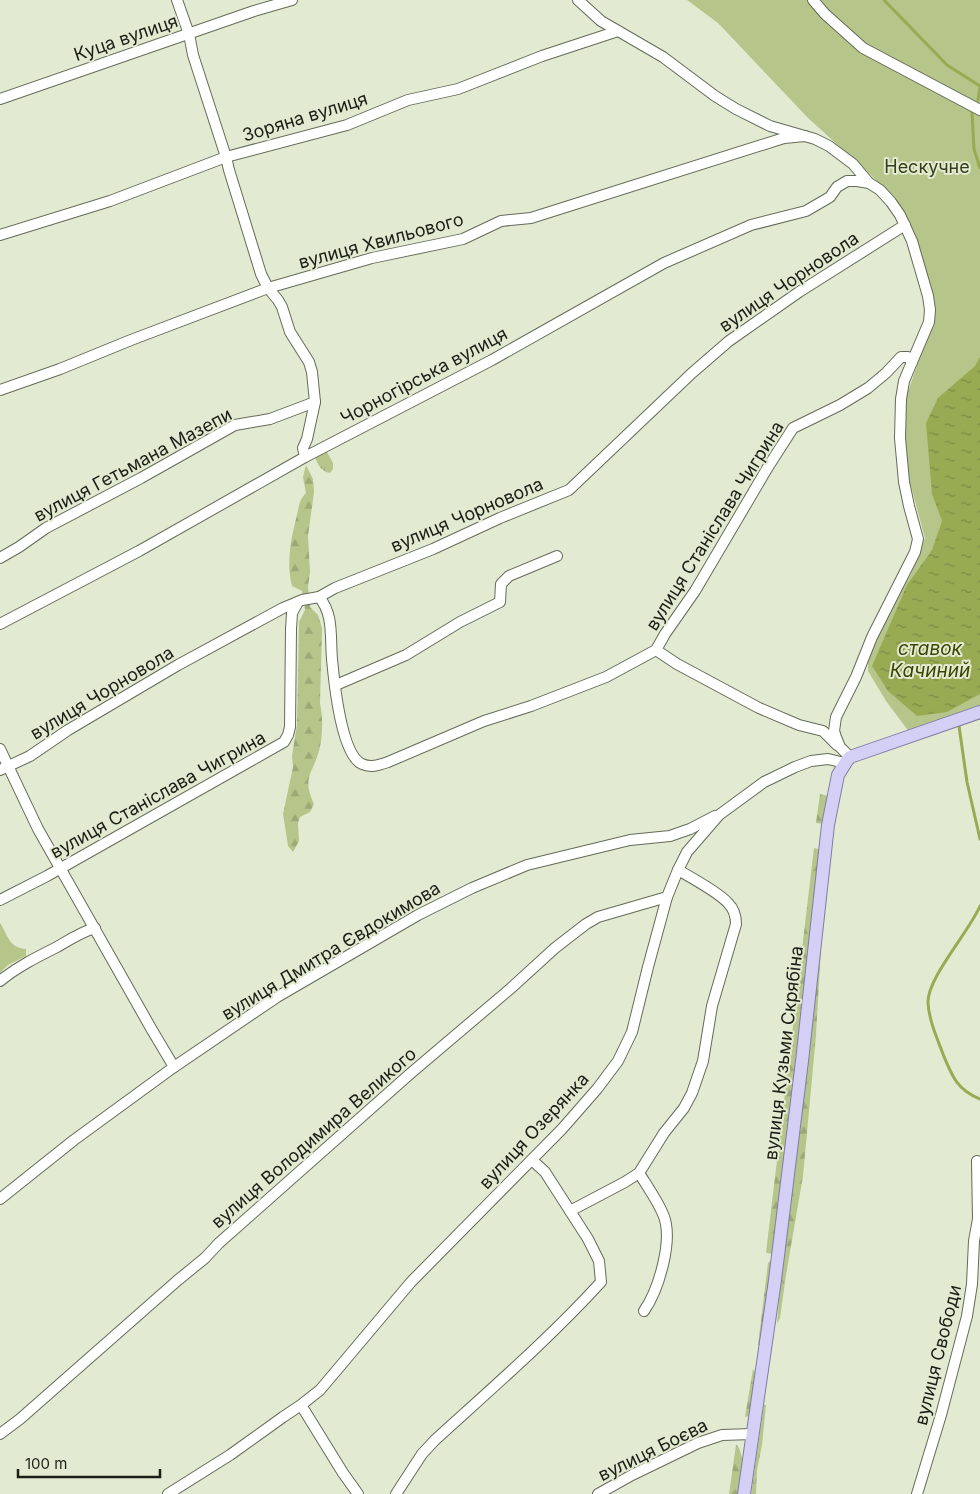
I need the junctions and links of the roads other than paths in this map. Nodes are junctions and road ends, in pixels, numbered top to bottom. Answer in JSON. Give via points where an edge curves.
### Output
{"nodes":[{"id":1,"x":177,"y":0,"type":"edge"},
{"id":2,"x":292,"y":0,"type":"edge"},
{"id":3,"x":578,"y":0,"type":"edge"},
{"id":4,"x":813,"y":0,"type":"edge"},
{"id":5,"x":618,"y":31,"type":"junction"},
{"id":6,"x":189,"y":34,"type":"junction"},
{"id":7,"x":0,"y":99,"type":"edge"},
{"id":8,"x":980,"y":110,"type":"edge"},
{"id":9,"x":805,"y":136,"type":"junction"},
{"id":10,"x":226,"y":157,"type":"junction"},
{"id":11,"x":868,"y":183,"type":"junction"},
{"id":12,"x":904,"y":225,"type":"junction"},
{"id":13,"x":0,"y":235,"type":"edge"},
{"id":14,"x":268,"y":288,"type":"junction"},
{"id":15,"x":912,"y":362,"type":"junction"},
{"id":16,"x":0,"y":390,"type":"edge"},
{"id":17,"x":315,"y":402,"type":"junction"},
{"id":18,"x":305,"y":457,"type":"junction"},
{"id":19,"x":557,"y":556,"type":"dead end"},
{"id":20,"x":0,"y":558,"type":"edge"},
{"id":21,"x":307,"y":599,"type":"junction"},
{"id":22,"x":0,"y":624,"type":"edge"},
{"id":23,"x":656,"y":650,"type":"junction"},
{"id":24,"x":336,"y":686,"type":"junction"},
{"id":25,"x":980,"y":712,"type":"edge"},
{"id":26,"x":840,"y":748,"type":"junction"},
{"id":27,"x":0,"y":749,"type":"edge"},
{"id":28,"x":848,"y":760,"type":"junction"},
{"id":29,"x":4,"y":768,"type":"edge"},
{"id":30,"x":718,"y":814,"type":"junction"},
{"id":31,"x":61,"y":868,"type":"junction"},
{"id":32,"x":678,"y":870,"type":"junction"},
{"id":33,"x":667,"y":898,"type":"junction"},
{"id":34,"x":0,"y":900,"type":"edge"},
{"id":35,"x":95,"y":928,"type":"junction"},
{"id":36,"x":0,"y":981,"type":"edge"},
{"id":37,"x":174,"y":1066,"type":"junction"},
{"id":38,"x":532,"y":1160,"type":"junction"},
{"id":39,"x":977,"y":1160,"type":"dead end"},
{"id":40,"x":639,"y":1173,"type":"junction"},
{"id":41,"x":0,"y":1199,"type":"edge"},
{"id":42,"x":570,"y":1211,"type":"junction"},
{"id":43,"x":644,"y":1311,"type":"dead end"},
{"id":44,"x":301,"y":1406,"type":"junction"},
{"id":45,"x":0,"y":1434,"type":"edge"},
{"id":46,"x":752,"y":1434,"type":"junction"},
{"id":47,"x":168,"y":1494,"type":"edge"},
{"id":48,"x":358,"y":1494,"type":"edge"},
{"id":49,"x":396,"y":1494,"type":"edge"},
{"id":50,"x":598,"y":1494,"type":"edge"},
{"id":51,"x":744,"y":1494,"type":"edge"},
{"id":52,"x":917,"y":1494,"type":"edge"}],
"edges":[{"from":1,"to":6,"type":"street"},
{"from":2,"to":6,"type":"street","name":"Куца вулиця"},
{"from":3,"to":5,"type":"street","via":[[601,21]]},
{"from":4,"to":8,"type":"street","via":[[863,48]]},
{"from":5,"to":9,"type":"street","via":[[663,57],[736,109],[770,126]]},
{"from":5,"to":10,"type":"street","name":"Зоряна вулиця","via":[[458,89],[408,100],[347,125]]},
{"from":6,"to":7,"type":"street","name":"Куца вулиця"},
{"from":6,"to":10,"type":"street"},
{"from":9,"to":11,"type":"street","via":[[828,146],[853,164]]},
{"from":9,"to":14,"type":"street","name":"вулиця Хвильового","via":[[784,138],[531,218],[501,221],[451,242],[372,258]]},
{"from":10,"to":13,"type":"street","name":"Зоряна вулиця","via":[[110,201]]},
{"from":10,"to":14,"type":"street"},
{"from":11,"to":12,"type":"street","via":[[891,202]]},
{"from":11,"to":18,"type":"street","name":"Чорногірська вулиця","via":[[847,182],[806,211],[751,225],[664,263],[492,360]]},
{"from":12,"to":15,"type":"street","via":[[918,258],[930,310]]},
{"from":12,"to":21,"type":"street","name":"вулиця Чорновола","via":[[729,341],[569,490]]},
{"from":14,"to":16,"type":"street","name":"вулиця Хвильового"},
{"from":14,"to":17,"type":"street","via":[[278,300],[290,332],[309,362]]},
{"from":15,"to":23,"type":"street","name":"вулиця Станіслава Чигрина","via":[[908,356],[901,357],[868,388],[793,428]]},
{"from":15,"to":26,"type":"street","via":[[901,399],[900,438],[908,506],[918,539],[915,552],[836,717],[834,731]]},
{"from":17,"to":18,"type":"street","via":[[303,448]]},
{"from":17,"to":20,"type":"street","name":"вулиця Гетьмана Мазепи","via":[[270,419],[235,425],[46,528]]},
{"from":18,"to":22,"type":"street","name":"Чорногірська вулиця","via":[[139,552]]},
{"from":19,"to":24,"type":"street","via":[[509,576],[501,584],[500,602],[406,655]]},
{"from":21,"to":24,"type":"street","name":"вулиця Станіслава Чигрина","via":[[325,604],[330,615]]},
{"from":21,"to":29,"type":"street","name":"вулиця Чорновола","via":[[178,665],[30,756]]},
{"from":21,"to":31,"type":"street","name":"вулиця Станіслава Чигрина","via":[[292,612],[290,727],[284,742]]},
{"from":23,"to":24,"type":"street","name":"вулиця Станіслава Чигрина","via":[[606,677],[484,721],[374,766],[361,764],[348,748]]},
{"from":23,"to":26,"type":"street","via":[[759,708],[823,731]]},
{"from":25,"to":28,"type":"main road"},
{"from":26,"to":28,"type":"street"},
{"from":27,"to":29,"type":"street"},
{"from":28,"to":30,"type":"street","name":"вулиця Озерянка","via":[[828,759],[795,766],[764,782]]},
{"from":28,"to":46,"type":"main road","name":"вулиця Кузьми Скрябіна","via":[[835,784],[828,824],[775,1280]]},
{"from":29,"to":31,"type":"street"},
{"from":30,"to":32,"type":"street","name":"вулиця Озерянка"},
{"from":30,"to":37,"type":"street","name":"вулиця Дмитра Євдокимова","via":[[670,836],[630,840],[527,865],[465,891],[286,992]]},
{"from":31,"to":34,"type":"street","name":"вулиця Станіслава Чигрина"},
{"from":31,"to":35,"type":"street"},
{"from":32,"to":33,"type":"street","name":"вулиця Озерянка"},
{"from":32,"to":40,"type":"street","via":[[728,902],[734,911],[736,924],[712,1006],[703,1061],[696,1081],[684,1108]]},
{"from":33,"to":38,"type":"street","name":"вулиця Озерянка","via":[[632,1032],[618,1061],[597,1089]]},
{"from":33,"to":45,"type":"street","name":"вулиця Володимира Великого","via":[[598,917],[555,948],[205,1258]]},
{"from":35,"to":36,"type":"street","via":[[36,958]]},
{"from":35,"to":37,"type":"street"},
{"from":37,"to":41,"type":"street","name":"вулиця Дмитра Євдокимова"},
{"from":38,"to":42,"type":"street","via":[[545,1172]]},
{"from":38,"to":44,"type":"street","name":"вулиця Озерянка","via":[[411,1282],[320,1390]]},
{"from":39,"to":52,"type":"street","name":"вулиця Свободи","via":[[978,1219],[967,1316]]},
{"from":40,"to":42,"type":"street"},
{"from":40,"to":43,"type":"street","via":[[666,1224],[662,1267],[656,1289]]},
{"from":42,"to":49,"type":"street","via":[[599,1261],[601,1282],[435,1440]]},
{"from":44,"to":47,"type":"street","name":"вулиця Озерянка"},
{"from":44,"to":48,"type":"street"},
{"from":46,"to":50,"type":"street","name":"вулиця Боєва","via":[[722,1435],[698,1443]]},
{"from":46,"to":51,"type":"main road","name":"вулиця Кузьми Скрябіна"}]}
